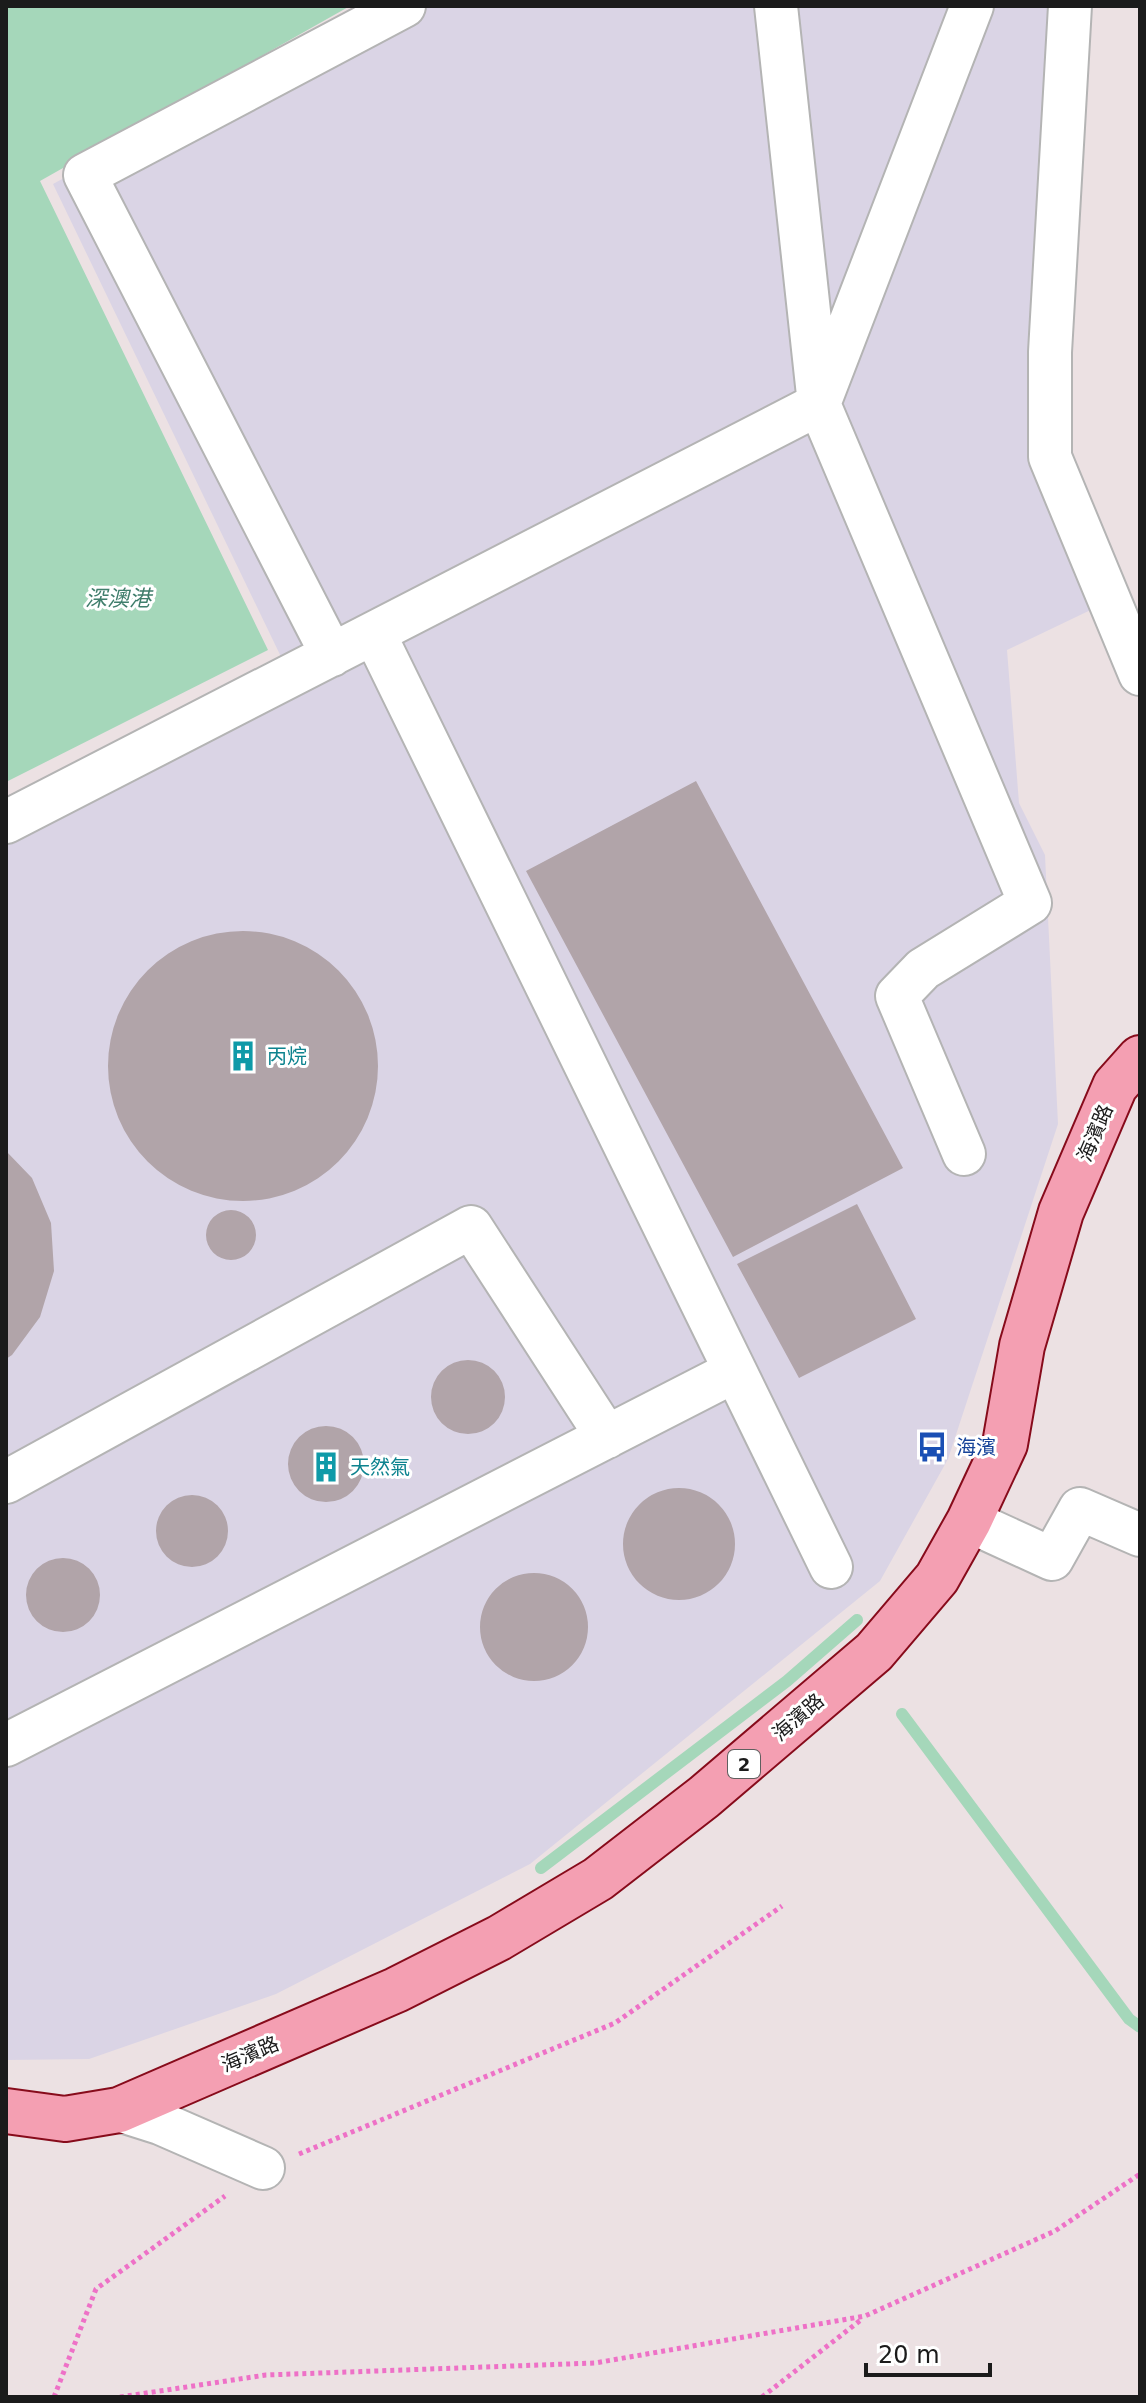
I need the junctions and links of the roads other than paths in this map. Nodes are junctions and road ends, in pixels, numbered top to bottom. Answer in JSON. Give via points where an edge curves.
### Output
{"nodes":[{"id":1,"x":404,"y":6,"type":"edge"},
{"id":2,"x":776,"y":6,"type":"edge"},
{"id":3,"x":972,"y":6,"type":"edge"},
{"id":4,"x":1070,"y":6,"type":"edge"},
{"id":5,"x":819,"y":404,"type":"junction"},
{"id":6,"x":374,"y":633,"type":"junction"},
{"id":7,"x":332,"y":655,"type":"junction"},
{"id":8,"x":1140,"y":674,"type":"edge"},
{"id":9,"x":6,"y":822,"type":"edge"},
{"id":10,"x":1140,"y":1058,"type":"edge"},
{"id":11,"x":964,"y":1154,"type":"dead end"},
{"id":12,"x":735,"y":1371,"type":"junction"},
{"id":13,"x":607,"y":1437,"type":"junction"},
{"id":14,"x":6,"y":1482,"type":"edge"},
{"id":15,"x":969,"y":1521,"type":"junction"},
{"id":16,"x":1140,"y":1535,"type":"edge"},
{"id":17,"x":831,"y":1567,"type":"dead end"},
{"id":18,"x":6,"y":1745,"type":"edge"},
{"id":19,"x":119,"y":2110,"type":"junction"},
{"id":20,"x":6,"y":2111,"type":"edge"},
{"id":21,"x":263,"y":2168,"type":"road end"}],
"edges":[{"from":1,"to":7,"type":"lane","via":[[85,175]]},
{"from":2,"to":5,"type":"lane"},
{"from":3,"to":5,"type":"lane"},
{"from":4,"to":8,"type":"lane","via":[[1050,352],[1050,457]]},
{"from":5,"to":6,"type":"lane"},
{"from":5,"to":11,"type":"lane","via":[[1030,903],[923,969],[897,996]]},
{"from":6,"to":7,"type":"lane"},
{"from":6,"to":12,"type":"lane"},
{"from":7,"to":9,"type":"lane"},
{"from":10,"to":15,"type":"main road","name":"海濱路","number":"2","via":[[1115,1086],[1061,1212],[1022,1346],[1005,1444]]},
{"from":12,"to":13,"type":"lane"},
{"from":12,"to":17,"type":"lane"},
{"from":13,"to":14,"type":"lane","via":[[471,1227]]},
{"from":13,"to":18,"type":"lane"},
{"from":15,"to":16,"type":"lane","via":[[1052,1559],[1080,1509]]},
{"from":15,"to":19,"type":"main road","name":"海濱路","number":"2","via":[[937,1578],[874,1652],[704,1797],[598,1879],[499,1938],[396,1990]]},
{"from":19,"to":20,"type":"main road","name":"海濱路","number":"2","via":[[65,2119]]},
{"from":19,"to":21,"type":"lane"}]}
